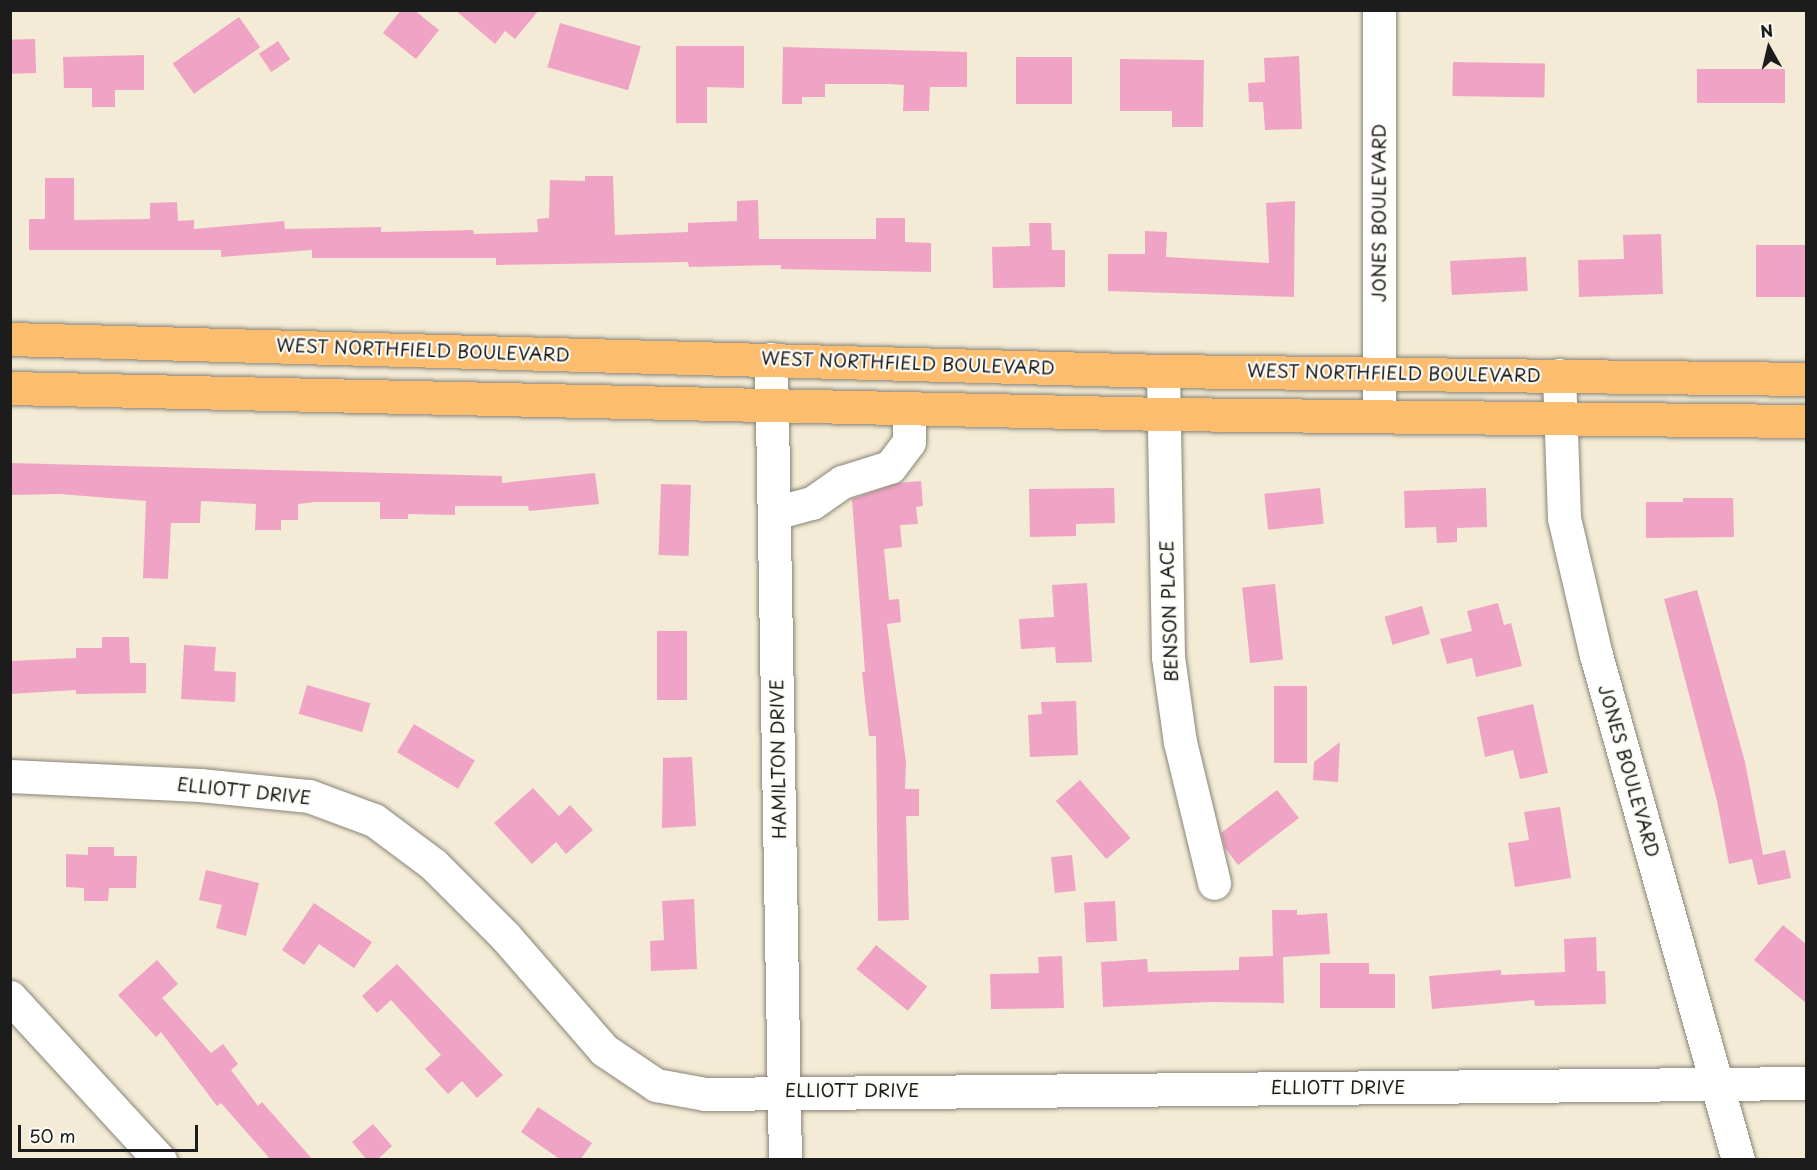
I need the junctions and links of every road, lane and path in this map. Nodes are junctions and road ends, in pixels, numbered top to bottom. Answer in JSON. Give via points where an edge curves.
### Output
{"nodes":[{"id":1,"x":1379,"y":10,"type":"edge"},
{"id":2,"x":10,"y":339,"type":"edge"},
{"id":3,"x":771,"y":359,"type":"junction"},
{"id":4,"x":1163,"y":371,"type":"junction"},
{"id":5,"x":1380,"y":374,"type":"junction"},
{"id":6,"x":1559,"y":375,"type":"junction"},
{"id":7,"x":1806,"y":379,"type":"edge"},
{"id":8,"x":10,"y":388,"type":"edge"},
{"id":9,"x":772,"y":406,"type":"junction"},
{"id":10,"x":909,"y":408,"type":"junction"},
{"id":11,"x":1165,"y":414,"type":"junction"},
{"id":12,"x":1379,"y":416,"type":"junction"},
{"id":13,"x":1558,"y":418,"type":"junction"},
{"id":14,"x":1806,"y":421,"type":"edge"},
{"id":15,"x":774,"y":513,"type":"junction"},
{"id":16,"x":10,"y":776,"type":"edge"},
{"id":17,"x":1214,"y":883,"type":"dead end"},
{"id":18,"x":10,"y":997,"type":"edge"},
{"id":19,"x":1806,"y":1083,"type":"edge"},
{"id":20,"x":1719,"y":1085,"type":"junction"},
{"id":21,"x":784,"y":1091,"type":"junction"},
{"id":22,"x":160,"y":1160,"type":"edge"},
{"id":23,"x":785,"y":1160,"type":"edge"},
{"id":24,"x":1738,"y":1160,"type":"edge"}],
"edges":[{"from":1,"to":5,"type":"street","name":"JONES BOULEVARD"},
{"from":2,"to":3,"type":"main road","name":"WEST NORTHFIELD BOULEVARD"},
{"from":3,"to":4,"type":"main road","name":"WEST NORTHFIELD BOULEVARD"},
{"from":3,"to":9,"type":"street","name":"HAMILTON DRIVE"},
{"from":4,"to":5,"type":"main road","name":"WEST NORTHFIELD BOULEVARD"},
{"from":4,"to":11,"type":"street","name":"BENSON PLACE"},
{"from":5,"to":6,"type":"main road","name":"WEST NORTHFIELD BOULEVARD"},
{"from":5,"to":12,"type":"street","name":"JONES BOULEVARD"},
{"from":6,"to":7,"type":"main road","name":"WEST NORTHFIELD BOULEVARD"},
{"from":6,"to":13,"type":"street","name":"JONES BOULEVARD"},
{"from":8,"to":9,"type":"main road"},
{"from":9,"to":10,"type":"main road"},
{"from":9,"to":15,"type":"street","name":"HAMILTON DRIVE"},
{"from":10,"to":11,"type":"main road"},
{"from":10,"to":15,"type":"street","via":[[909,442],[890,467],[842,482],[812,503]]},
{"from":11,"to":12,"type":"main road"},
{"from":11,"to":17,"type":"street","name":"BENSON PLACE","via":[[1168,657],[1180,742]]},
{"from":12,"to":13,"type":"main road"},
{"from":13,"to":14,"type":"main road"},
{"from":13,"to":20,"type":"street","name":"JONES BOULEVARD","via":[[1564,518],[1596,655]]},
{"from":15,"to":21,"type":"street","name":"HAMILTON DRIVE"},
{"from":16,"to":21,"type":"street","name":"ELLIOTT DRIVE","via":[[200,784],[309,796],[374,820],[433,864],[505,936],[604,1050],[639,1074],[656,1085],[705,1094]]},
{"from":18,"to":22,"type":"street"},
{"from":19,"to":20,"type":"street","name":"ELLIOTT DRIVE"},
{"from":20,"to":21,"type":"street","name":"ELLIOTT DRIVE"},
{"from":20,"to":24,"type":"street","name":"JONES BOULEVARD"},
{"from":21,"to":23,"type":"street","name":"HAMILTON DRIVE"}]}
